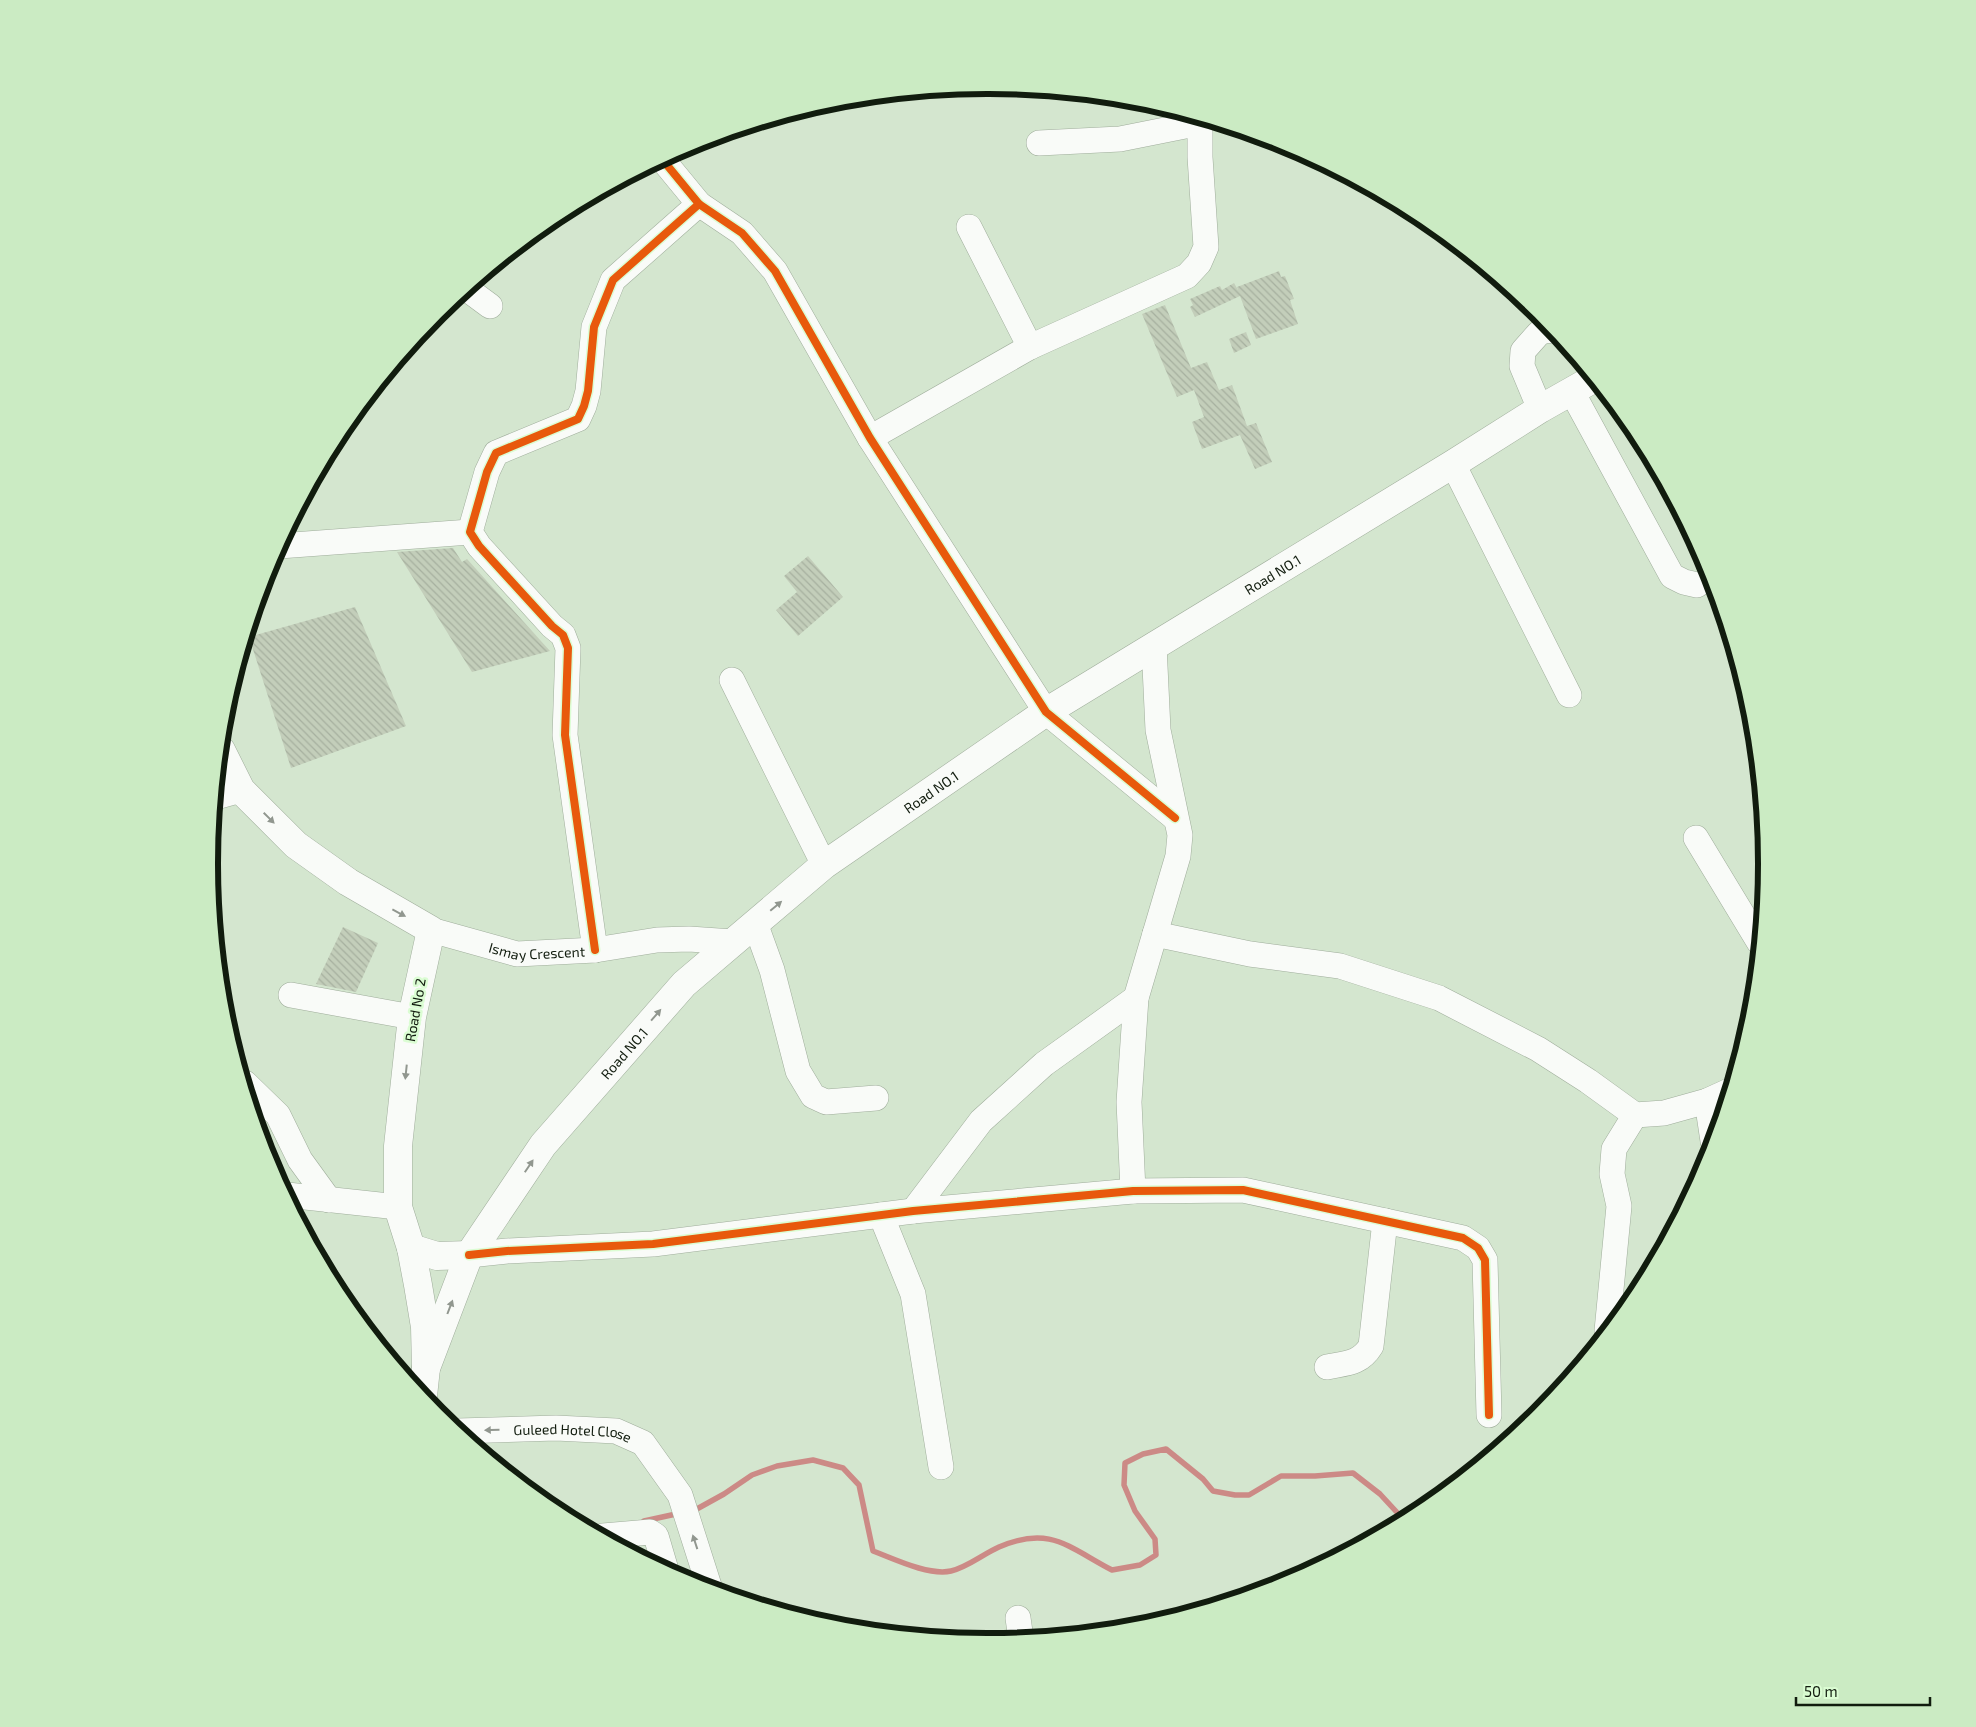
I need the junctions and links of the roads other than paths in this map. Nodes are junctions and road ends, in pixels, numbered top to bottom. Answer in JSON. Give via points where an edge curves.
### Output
{"nodes":[{"id":1,"x":1193,"y":122,"type":"edge"},
{"id":2,"x":1200,"y":124,"type":"edge"},
{"id":3,"x":1039,"y":143,"type":"dead end"},
{"id":4,"x":666,"y":164,"type":"edge"},
{"id":5,"x":699,"y":204,"type":"junction"},
{"id":6,"x":969,"y":227,"type":"dead end"},
{"id":7,"x":472,"y":293,"type":"edge"},
{"id":8,"x":490,"y":306,"type":"dead end"},
{"id":9,"x":1544,"y":331,"type":"edge"},
{"id":10,"x":1030,"y":347,"type":"junction"},
{"id":11,"x":1582,"y":385,"type":"edge"},
{"id":12,"x":1540,"y":409,"type":"junction"},
{"id":13,"x":870,"y":438,"type":"junction"},
{"id":14,"x":1453,"y":464,"type":"junction"},
{"id":15,"x":470,"y":532,"type":"junction"},
{"id":16,"x":288,"y":545,"type":"edge"},
{"id":17,"x":1697,"y":585,"type":"dead end"},
{"id":18,"x":1154,"y":645,"type":"junction"},
{"id":19,"x":732,"y":680,"type":"dead end"},
{"id":20,"x":1569,"y":695,"type":"dead end"},
{"id":21,"x":1046,"y":712,"type":"junction"},
{"id":22,"x":224,"y":769,"type":"edge"},
{"id":23,"x":229,"y":793,"type":"edge"},
{"id":24,"x":1175,"y":818,"type":"junction"},
{"id":25,"x":1696,"y":838,"type":"dead end"},
{"id":26,"x":824,"y":864,"type":"junction"},
{"id":27,"x":756,"y":923,"type":"junction"},
{"id":28,"x":431,"y":930,"type":"junction"},
{"id":29,"x":1155,"y":934,"type":"junction"},
{"id":30,"x":1754,"y":934,"type":"edge"},
{"id":31,"x":734,"y":942,"type":"junction"},
{"id":32,"x":595,"y":950,"type":"junction"},
{"id":33,"x":291,"y":995,"type":"dead end"},
{"id":34,"x":1136,"y":998,"type":"junction"},
{"id":35,"x":412,"y":1017,"type":"junction"},
{"id":36,"x":253,"y":1090,"type":"edge"},
{"id":37,"x":1718,"y":1096,"type":"edge"},
{"id":38,"x":876,"y":1098,"type":"dead end"},
{"id":39,"x":1717,"y":1112,"type":"edge"},
{"id":40,"x":1635,"y":1115,"type":"junction"},
{"id":41,"x":1133,"y":1191,"type":"junction"},
{"id":42,"x":294,"y":1196,"type":"edge"},
{"id":43,"x":329,"y":1200,"type":"junction"},
{"id":44,"x":398,"y":1207,"type":"junction"},
{"id":45,"x":913,"y":1211,"type":"junction"},
{"id":46,"x":881,"y":1215,"type":"junction"},
{"id":47,"x":1385,"y":1221,"type":"junction"},
{"id":48,"x":411,"y":1248,"type":"junction"},
{"id":49,"x":470,"y":1255,"type":"junction"},
{"id":50,"x":1608,"y":1319,"type":"edge"},
{"id":51,"x":426,"y":1368,"type":"junction"},
{"id":52,"x":1327,"y":1368,"type":"dead end"},
{"id":53,"x":424,"y":1387,"type":"edge"},
{"id":54,"x":1489,"y":1415,"type":"dead end"},
{"id":55,"x":468,"y":1431,"type":"edge"},
{"id":56,"x":941,"y":1467,"type":"dead end"},
{"id":57,"x":613,"y":1535,"type":"edge"},
{"id":58,"x":663,"y":1561,"type":"edge"},
{"id":59,"x":707,"y":1580,"type":"edge"}],
"edges":[{"from":1,"to":3,"type":"street","via":[[1120,139]]},
{"from":2,"to":10,"type":"street","via":[[1206,248],[1199,263],[1187,276]]},
{"from":4,"to":5,"type":"street"},
{"from":5,"to":13,"type":"street","via":[[742,233],[775,271]]},
{"from":5,"to":15,"type":"street","via":[[612,280],[594,327],[588,391],[578,419],[496,453],[487,472]]},
{"from":6,"to":10,"type":"street"},
{"from":7,"to":8,"type":"street"},
{"from":9,"to":12,"type":"street","via":[[1523,351],[1522,366]]},
{"from":10,"to":13,"type":"street"},
{"from":11,"to":12,"type":"main road","name":"Road NO.1"},
{"from":11,"to":17,"type":"street","via":[[1672,576]]},
{"from":12,"to":14,"type":"main road","name":"Road NO.1"},
{"from":13,"to":21,"type":"street"},
{"from":14,"to":18,"type":"main road","name":"Road NO.1"},
{"from":14,"to":20,"type":"street"},
{"from":15,"to":16,"type":"street"},
{"from":15,"to":32,"type":"street","via":[[479,546],[563,635],[568,648],[565,735]]},
{"from":18,"to":21,"type":"main road","name":"Road NO.1"},
{"from":18,"to":24,"type":"street","via":[[1158,730]]},
{"from":19,"to":26,"type":"street"},
{"from":21,"to":24,"type":"street"},
{"from":21,"to":26,"type":"main road","name":"Road NO.1"},
{"from":22,"to":23,"type":"main road"},
{"from":23,"to":28,"type":"main road","one_way":true,"via":[[348,882]]},
{"from":24,"to":29,"type":"street","via":[[1180,836],[1178,856]]},
{"from":25,"to":30,"type":"street"},
{"from":27,"to":26,"type":"main road","name":"Road NO.1","one_way":true},
{"from":27,"to":31,"type":"main road","name":"Road NO.1"},
{"from":27,"to":38,"type":"street","via":[[772,970],[798,1071],[814,1096],[826,1102]]},
{"from":28,"to":32,"type":"street","name":"Ismay Crescent","via":[[517,954]]},
{"from":28,"to":35,"type":"main road","name":"Road No 2"},
{"from":29,"to":34,"type":"street"},
{"from":29,"to":40,"type":"street","via":[[1250,954],[1340,966],[1439,998],[1538,1050]]},
{"from":31,"to":32,"type":"street","name":"Ismay Crescent","via":[[657,940]]},
{"from":49,"to":31,"type":"main road","name":"Road NO.1","one_way":true,"via":[[543,1145],[684,984]]},
{"from":33,"to":35,"type":"street"},
{"from":34,"to":41,"type":"street","via":[[1129,1102]]},
{"from":34,"to":45,"type":"street","via":[[1044,1064],[981,1121]]},
{"from":35,"to":44,"type":"main road","name":"Road No 2","one_way":true,"via":[[398,1146]]},
{"from":36,"to":43,"type":"street","via":[[278,1115],[300,1160]]},
{"from":37,"to":39,"type":"street"},
{"from":37,"to":40,"type":"street","via":[[1664,1113]]},
{"from":40,"to":50,"type":"street","via":[[1614,1149],[1612,1174],[1619,1206]]},
{"from":41,"to":45,"type":"street"},
{"from":41,"to":47,"type":"street","via":[[1243,1190]]},
{"from":42,"to":43,"type":"street"},
{"from":43,"to":44,"type":"street"},
{"from":44,"to":48,"type":"main road","name":"Road No 2"},
{"from":45,"to":46,"type":"street"},
{"from":46,"to":49,"type":"street","via":[[653,1244]]},
{"from":46,"to":56,"type":"street","via":[[913,1294]]},
{"from":47,"to":52,"type":"street","via":[[1371,1346],[1365,1356]]},
{"from":47,"to":54,"type":"street","via":[[1464,1238],[1478,1248],[1485,1260]]},
{"from":48,"to":49,"type":"main road","via":[[444,1257]]},
{"from":48,"to":51,"type":"main road","name":"Road No 2","via":[[424,1327]]},
{"from":51,"to":49,"type":"main road","name":"Road NO.1","one_way":true},
{"from":51,"to":53,"type":"main road"},
{"from":59,"to":55,"type":"street","name":"Guleed Hotel Close","one_way":true,"via":[[680,1495],[643,1443],[616,1431],[556,1428]]},
{"from":57,"to":58,"type":"street","via":[[650,1532],[656,1536]]}]}
